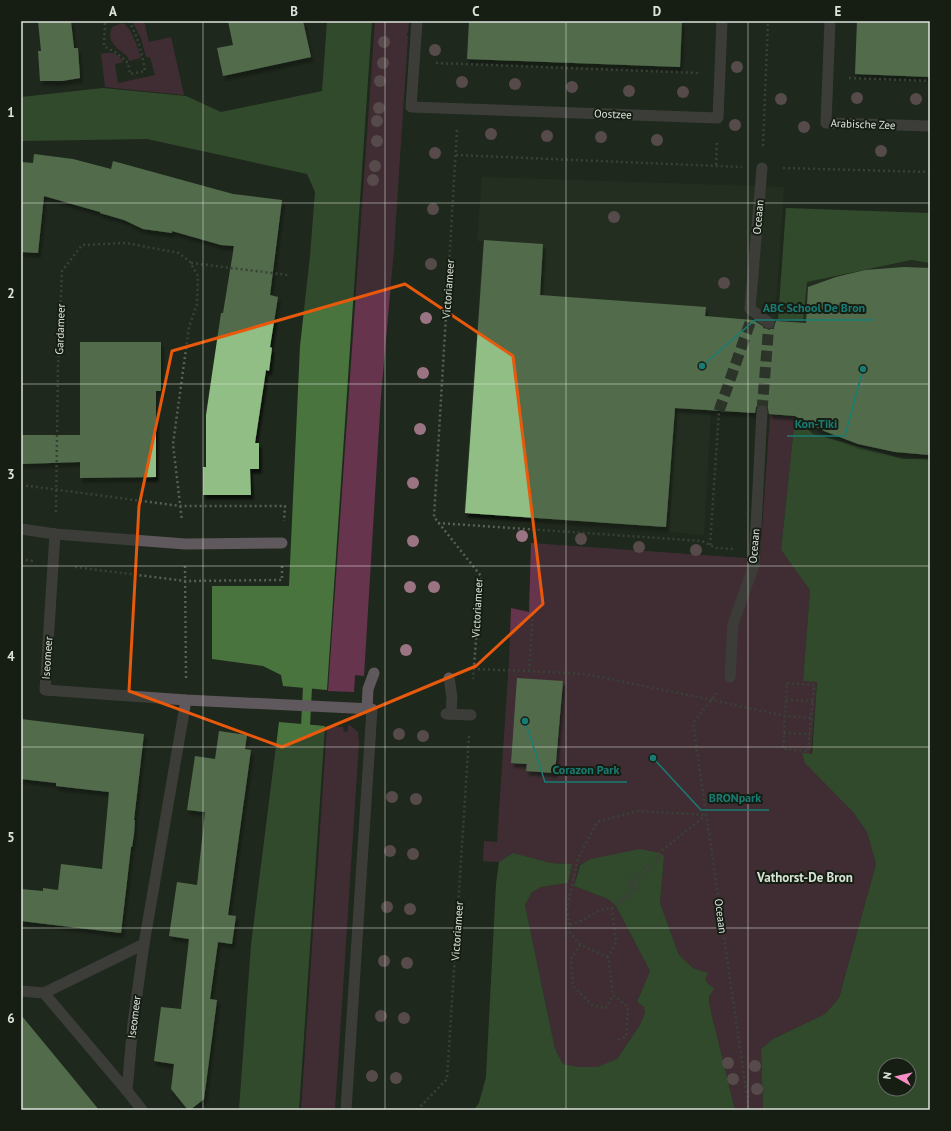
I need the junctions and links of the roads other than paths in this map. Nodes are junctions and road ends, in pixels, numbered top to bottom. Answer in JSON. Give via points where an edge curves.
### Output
{"nodes":[{"id":1,"x":417,"y":21,"type":"edge"},
{"id":2,"x":722,"y":21,"type":"edge"},
{"id":3,"x":830,"y":21,"type":"edge"},
{"id":4,"x":930,"y":126,"type":"edge"},
{"id":5,"x":762,"y":168,"type":"road end"},
{"id":6,"x":769,"y":323,"type":"dead end"},
{"id":7,"x":762,"y":411,"type":"tunnel mouth"},
{"id":8,"x":21,"y":529,"type":"edge"},
{"id":9,"x":55,"y":534,"type":"junction"},
{"id":10,"x":282,"y":543,"type":"dead end"},
{"id":11,"x":374,"y":672,"type":"dead end"},
{"id":12,"x":730,"y":677,"type":"road end"},
{"id":13,"x":449,"y":678,"type":"dead end"},
{"id":14,"x":186,"y":700,"type":"junction"},
{"id":15,"x":369,"y":709,"type":"junction"},
{"id":16,"x":470,"y":715,"type":"road end"},
{"id":17,"x":144,"y":944,"type":"junction"},
{"id":18,"x":21,"y":991,"type":"edge"},
{"id":19,"x":44,"y":993,"type":"junction"},
{"id":20,"x":127,"y":1091,"type":"junction"},
{"id":21,"x":142,"y":1110,"type":"edge"},
{"id":22,"x":346,"y":1110,"type":"edge"}],
"edges":[{"from":1,"to":2,"type":"street","name":"Oostzee","via":[[411,107],[718,118]]},
{"from":3,"to":4,"type":"street","name":"Arabische Zee","via":[[826,123]]},
{"from":5,"to":6,"type":"street","name":"Oceaan","via":[[750,309],[752,316]]},
{"from":7,"to":12,"type":"street","name":"Oceaan","via":[[754,565],[733,624]]},
{"from":8,"to":9,"type":"street"},
{"from":9,"to":10,"type":"street","via":[[185,544]]},
{"from":9,"to":14,"type":"street","name":"Iseomeer","via":[[45,690]]},
{"from":11,"to":15,"type":"street","via":[[368,689]]},
{"from":13,"to":16,"type":"street","via":[[452,697],[449,714]]},
{"from":14,"to":15,"type":"street","name":"Iseomeer"},
{"from":14,"to":17,"type":"street","name":"Iseomeer"},
{"from":15,"to":22,"type":"street"},
{"from":17,"to":19,"type":"street"},
{"from":17,"to":20,"type":"street","name":"Iseomeer"},
{"from":18,"to":19,"type":"street"},
{"from":19,"to":20,"type":"street"},
{"from":20,"to":21,"type":"street"}]}
